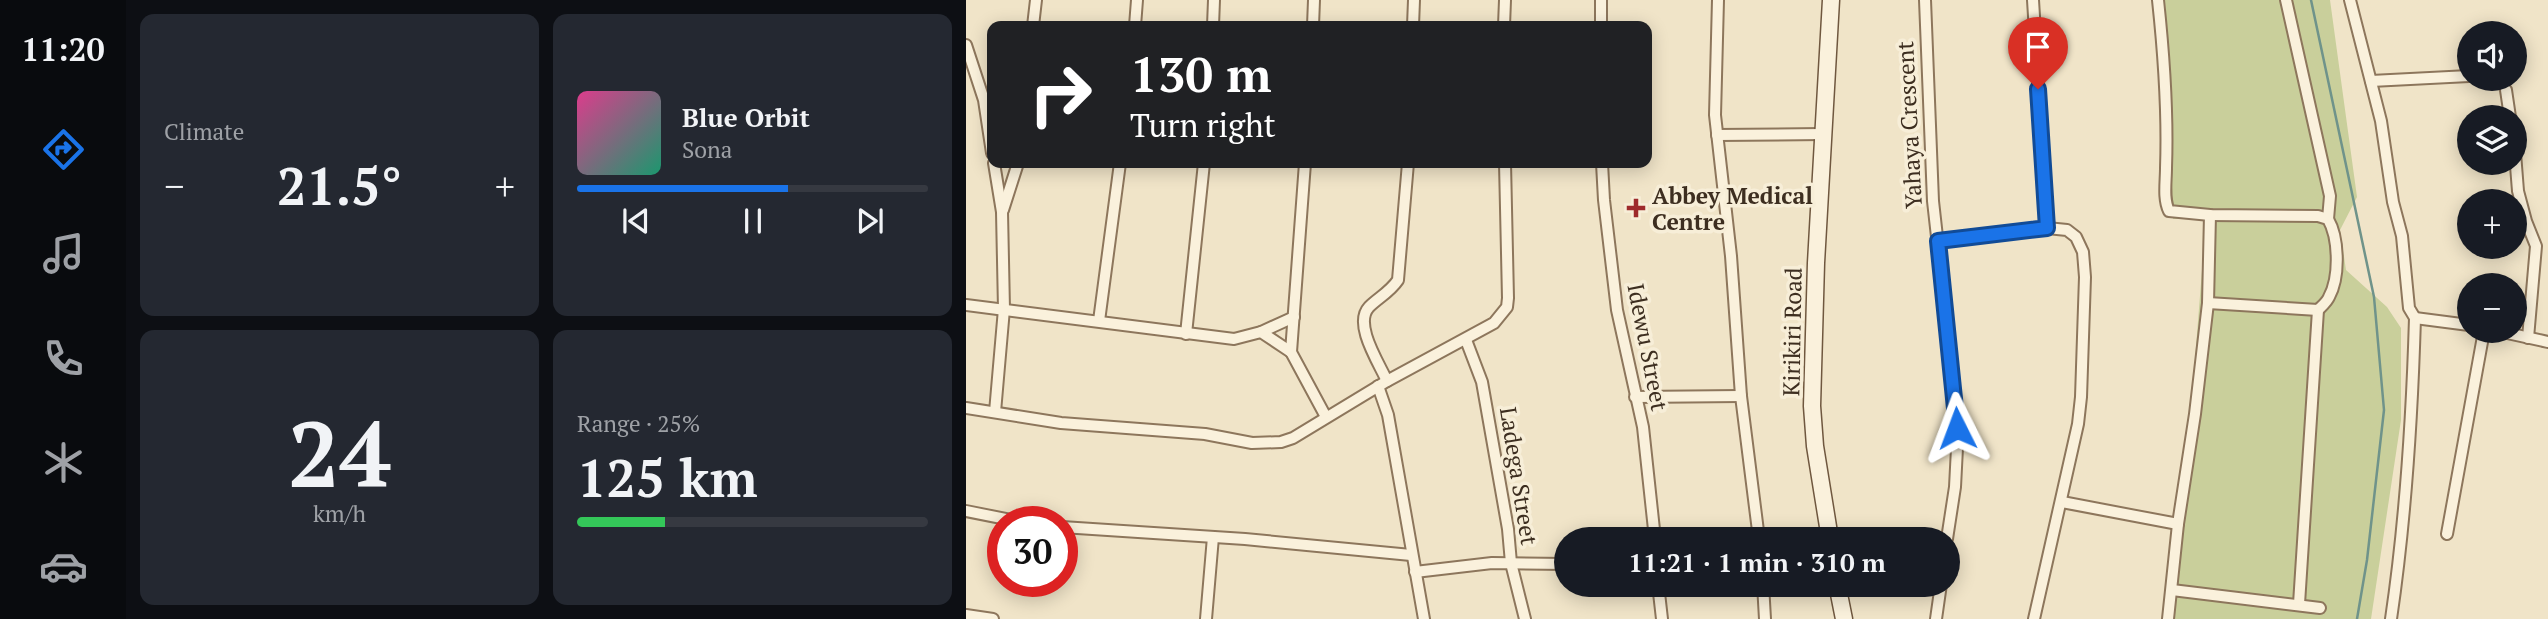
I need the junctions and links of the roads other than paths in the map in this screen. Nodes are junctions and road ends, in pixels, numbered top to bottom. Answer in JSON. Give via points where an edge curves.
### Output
{"nodes":[{"id":1,"x":1035,"y":0,"type":"edge"},
{"id":2,"x":1137,"y":0,"type":"edge"},
{"id":3,"x":1214,"y":0,"type":"edge"},
{"id":4,"x":1314,"y":0,"type":"edge"},
{"id":5,"x":1414,"y":0,"type":"edge"},
{"id":6,"x":1504,"y":0,"type":"edge"},
{"id":7,"x":1601,"y":0,"type":"edge"},
{"id":8,"x":1718,"y":0,"type":"edge"},
{"id":9,"x":1831,"y":0,"type":"edge"},
{"id":10,"x":1925,"y":0,"type":"edge"},
{"id":11,"x":2033,"y":0,"type":"edge"},
{"id":12,"x":2158,"y":0,"type":"edge"},
{"id":13,"x":2286,"y":0,"type":"edge"},
{"id":14,"x":2350,"y":0,"type":"edge"},
{"id":15,"x":1033,"y":21,"type":"edge"},
{"id":16,"x":1135,"y":21,"type":"edge"},
{"id":17,"x":1213,"y":21,"type":"edge"},
{"id":18,"x":1313,"y":21,"type":"edge"},
{"id":19,"x":1413,"y":21,"type":"edge"},
{"id":20,"x":1504,"y":21,"type":"edge"},
{"id":21,"x":1601,"y":21,"type":"edge"},
{"id":22,"x":966,"y":45,"type":"edge"},
{"id":23,"x":2457,"y":77,"type":"edge"},
{"id":24,"x":2371,"y":81,"type":"junction"},
{"id":25,"x":987,"y":120,"type":"edge"},
{"id":26,"x":1823,"y":134,"type":"junction"},
{"id":27,"x":1717,"y":135,"type":"junction"},
{"id":28,"x":995,"y":168,"type":"edge"},
{"id":29,"x":1016,"y":168,"type":"edge"},
{"id":30,"x":1119,"y":168,"type":"edge"},
{"id":31,"x":1204,"y":168,"type":"edge"},
{"id":32,"x":1305,"y":168,"type":"edge"},
{"id":33,"x":1408,"y":168,"type":"edge"},
{"id":34,"x":1505,"y":168,"type":"edge"},
{"id":35,"x":1602,"y":168,"type":"edge"},
{"id":36,"x":2517,"y":175,"type":"edge"},
{"id":37,"x":1002,"y":212,"type":"junction"},
{"id":38,"x":2210,"y":215,"type":"junction"},
{"id":39,"x":2328,"y":219,"type":"junction"},
{"id":40,"x":2047,"y":228,"type":"junction"},
{"id":41,"x":1938,"y":241,"type":"junction"},
{"id":42,"x":2208,"y":303,"type":"junction"},
{"id":43,"x":966,"y":305,"type":"edge"},
{"id":44,"x":1004,"y":309,"type":"junction"},
{"id":45,"x":2319,"y":310,"type":"junction"},
{"id":46,"x":1294,"y":317,"type":"junction"},
{"id":47,"x":2415,"y":318,"type":"junction"},
{"id":48,"x":1099,"y":321,"type":"junction"},
{"id":49,"x":2457,"y":323,"type":"edge"},
{"id":50,"x":1261,"y":332,"type":"junction"},
{"id":51,"x":1186,"y":334,"type":"junction"},
{"id":52,"x":2528,"y":338,"type":"joint"},
{"id":53,"x":1466,"y":340,"type":"junction"},
{"id":54,"x":2548,"y":341,"type":"edge"},
{"id":55,"x":2482,"y":343,"type":"edge"},
{"id":56,"x":1291,"y":352,"type":"junction"},
{"id":57,"x":1383,"y":384,"type":"junction"},
{"id":58,"x":1741,"y":396,"type":"junction"},
{"id":59,"x":1635,"y":397,"type":"junction"},
{"id":60,"x":966,"y":408,"type":"edge"},
{"id":61,"x":995,"y":412,"type":"junction"},
{"id":62,"x":1326,"y":416,"type":"junction"},
{"id":63,"x":2062,"y":502,"type":"junction"},
{"id":64,"x":966,"y":511,"type":"edge"},
{"id":65,"x":987,"y":515,"type":"edge"},
{"id":66,"x":2178,"y":524,"type":"junction"},
{"id":67,"x":1653,"y":527,"type":"edge"},
{"id":68,"x":1757,"y":527,"type":"edge"},
{"id":69,"x":1828,"y":527,"type":"edge"},
{"id":70,"x":1949,"y":527,"type":"edge"},
{"id":71,"x":1078,"y":528,"type":"edge"},
{"id":72,"x":2447,"y":534,"type":"dead end"},
{"id":73,"x":1213,"y":537,"type":"junction"},
{"id":74,"x":1411,"y":555,"type":"junction"},
{"id":75,"x":1511,"y":563,"type":"junction"},
{"id":76,"x":1554,"y":564,"type":"edge"},
{"id":77,"x":1415,"y":572,"type":"junction"},
{"id":78,"x":2172,"y":590,"type":"junction"},
{"id":79,"x":1659,"y":597,"type":"edge"},
{"id":80,"x":1763,"y":597,"type":"edge"},
{"id":81,"x":1840,"y":597,"type":"edge"},
{"id":82,"x":1939,"y":597,"type":"edge"},
{"id":83,"x":2299,"y":604,"type":"junction"},
{"id":84,"x":2320,"y":608,"type":"dead end"},
{"id":85,"x":966,"y":615,"type":"edge"},
{"id":86,"x":993,"y":619,"type":"edge"},
{"id":87,"x":1206,"y":619,"type":"edge"},
{"id":88,"x":1423,"y":619,"type":"edge"},
{"id":89,"x":1525,"y":619,"type":"edge"},
{"id":90,"x":1661,"y":619,"type":"edge"},
{"id":91,"x":1765,"y":619,"type":"edge"},
{"id":92,"x":1844,"y":619,"type":"edge"},
{"id":93,"x":1936,"y":619,"type":"edge"},
{"id":94,"x":2034,"y":619,"type":"edge"},
{"id":95,"x":2168,"y":619,"type":"edge"},
{"id":96,"x":2391,"y":619,"type":"edge"}],
"edges":[{"from":1,"to":15,"type":"street"},
{"from":2,"to":16,"type":"street"},
{"from":3,"to":17,"type":"street"},
{"from":4,"to":18,"type":"street"},
{"from":5,"to":19,"type":"street"},
{"from":6,"to":20,"type":"street"},
{"from":7,"to":21,"type":"street"},
{"from":8,"to":27,"type":"street"},
{"from":9,"to":26,"type":"main road","name":"Kirikiri Road"},
{"from":10,"to":41,"type":"street","name":"Yahaya Crescent","via":[[1930,162]]},
{"from":11,"to":40,"type":"street"},
{"from":12,"to":38,"type":"street","via":[[2168,124],[2166,205],[2176,213]]},
{"from":13,"to":39,"type":"street","via":[[2330,196]]},
{"from":14,"to":24,"type":"street"},
{"from":22,"to":25,"type":"street"},
{"from":23,"to":24,"type":"street"},
{"from":24,"to":47,"type":"street","via":[[2402,236],[2409,308]]},
{"from":26,"to":27,"type":"street"},
{"from":26,"to":69,"type":"main road","name":"Kirikiri Road","via":[[1812,406]]},
{"from":27,"to":58,"type":"street"},
{"from":28,"to":37,"type":"street"},
{"from":29,"to":37,"type":"street"},
{"from":30,"to":48,"type":"street"},
{"from":31,"to":51,"type":"street"},
{"from":32,"to":46,"type":"street"},
{"from":33,"to":57,"type":"street","via":[[1398,280],[1366,309],[1363,318]]},
{"from":34,"to":53,"type":"street","via":[[1507,307],[1494,323]]},
{"from":35,"to":59,"type":"street","name":"Idewu Street","via":[[1617,310]]},
{"from":36,"to":52,"type":"street","via":[[2536,246]]},
{"from":37,"to":44,"type":"street"},
{"from":38,"to":39,"type":"street"},
{"from":38,"to":42,"type":"street"},
{"from":39,"to":45,"type":"street","via":[[2337,258],[2329,297]]},
{"from":40,"to":41,"type":"street"},
{"from":40,"to":63,"type":"street","via":[[2067,230],[2076,237],[2083,252],[2085,277],[2081,397]]},
{"from":41,"to":70,"type":"street","name":"Yahaya Crescent","via":[[1956,407],[1955,486]]},
{"from":42,"to":45,"type":"street"},
{"from":42,"to":66,"type":"street"},
{"from":43,"to":44,"type":"street"},
{"from":44,"to":48,"type":"street"},
{"from":44,"to":61,"type":"street"},
{"from":45,"to":83,"type":"street"},
{"from":46,"to":50,"type":"street"},
{"from":46,"to":56,"type":"street"},
{"from":47,"to":49,"type":"street"},
{"from":47,"to":96,"type":"street","via":[[2412,432]]},
{"from":48,"to":51,"type":"street"},
{"from":50,"to":51,"type":"street","via":[[1234,339]]},
{"from":50,"to":56,"type":"street"},
{"from":52,"to":54,"type":"street"},
{"from":53,"to":57,"type":"street"},
{"from":53,"to":75,"type":"street","name":"Ladega Street","via":[[1482,382]]},
{"from":55,"to":72,"type":"street"},
{"from":56,"to":62,"type":"street"},
{"from":57,"to":62,"type":"street"},
{"from":57,"to":74,"type":"street"},
{"from":58,"to":59,"type":"street"},
{"from":58,"to":68,"type":"street"},
{"from":59,"to":67,"type":"street","name":"Idewu Street","via":[[1643,427]]},
{"from":60,"to":61,"type":"street"},
{"from":61,"to":62,"type":"street","via":[[1269,444],[1293,438]]},
{"from":63,"to":66,"type":"street"},
{"from":63,"to":94,"type":"street"},
{"from":64,"to":65,"type":"street"},
{"from":66,"to":78,"type":"street"},
{"from":71,"to":73,"type":"street"},
{"from":73,"to":74,"type":"street"},
{"from":73,"to":87,"type":"street"},
{"from":74,"to":77,"type":"street"},
{"from":75,"to":76,"type":"street"},
{"from":75,"to":77,"type":"street"},
{"from":75,"to":89,"type":"street","name":"Ladega Street"},
{"from":77,"to":88,"type":"street"},
{"from":78,"to":83,"type":"street"},
{"from":78,"to":95,"type":"street"},
{"from":79,"to":90,"type":"street"},
{"from":80,"to":91,"type":"street"},
{"from":81,"to":92,"type":"main road"},
{"from":82,"to":93,"type":"street"},
{"from":83,"to":84,"type":"street"},
{"from":85,"to":86,"type":"street"}]}
